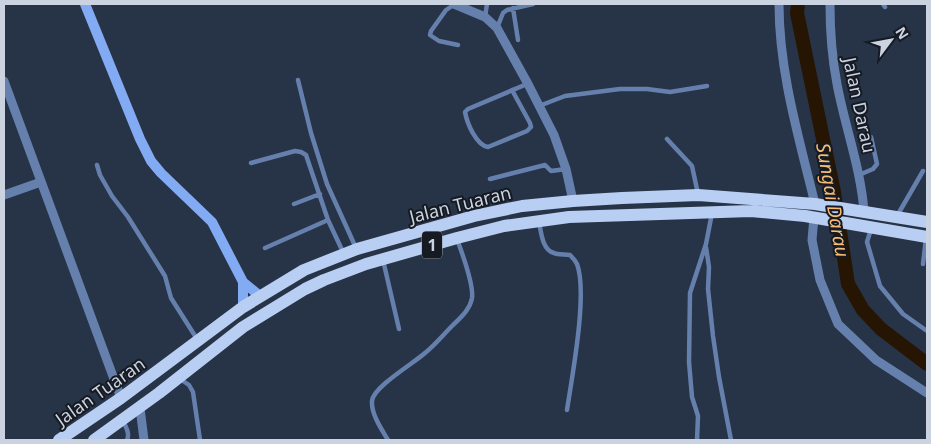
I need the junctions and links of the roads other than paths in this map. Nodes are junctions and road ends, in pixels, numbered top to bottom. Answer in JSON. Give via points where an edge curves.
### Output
{"nodes":[{"id":1,"x":85,"y":4,"type":"edge"},
{"id":2,"x":454,"y":4,"type":"edge"},
{"id":3,"x":486,"y":4,"type":"edge"},
{"id":4,"x":532,"y":4,"type":"edge"},
{"id":5,"x":779,"y":4,"type":"edge"},
{"id":6,"x":830,"y":4,"type":"edge"},
{"id":7,"x":513,"y":8,"type":"junction"},
{"id":8,"x":485,"y":17,"type":"junction"},
{"id":9,"x":497,"y":28,"type":"junction"},
{"id":10,"x":518,"y":40,"type":"dead end"},
{"id":11,"x":458,"y":45,"type":"dead end"},
{"id":12,"x":298,"y":80,"type":"dead end"},
{"id":13,"x":4,"y":81,"type":"edge"},
{"id":14,"x":528,"y":84,"type":"junction"},
{"id":15,"x":707,"y":86,"type":"dead end"},
{"id":16,"x":512,"y":90,"type":"junction"},
{"id":17,"x":539,"y":106,"type":"junction"},
{"id":18,"x":871,"y":138,"type":"dead end"},
{"id":19,"x":667,"y":139,"type":"dead end"},
{"id":20,"x":251,"y":163,"type":"dead end"},
{"id":21,"x":97,"y":165,"type":"dead end"},
{"id":22,"x":566,"y":170,"type":"junction"},
{"id":23,"x":923,"y":171,"type":"dead end"},
{"id":24,"x":859,"y":175,"type":"junction"},
{"id":25,"x":490,"y":180,"type":"dead end"},
{"id":26,"x":41,"y":182,"type":"junction"},
{"id":27,"x":320,"y":194,"type":"junction"},
{"id":28,"x":4,"y":195,"type":"edge"},
{"id":29,"x":698,"y":195,"type":"junction"},
{"id":30,"x":573,"y":201,"type":"junction"},
{"id":31,"x":294,"y":204,"type":"dead end"},
{"id":32,"x":535,"y":205,"type":"junction"},
{"id":33,"x":821,"y":205,"type":"junction"},
{"id":34,"x":686,"y":212,"type":"junction"},
{"id":35,"x":712,"y":212,"type":"junction"},
{"id":36,"x":864,"y":212,"type":"junction"},
{"id":37,"x":897,"y":217,"type":"junction"},
{"id":38,"x":819,"y":218,"type":"junction"},
{"id":39,"x":328,"y":220,"type":"junction"},
{"id":40,"x":538,"y":220,"type":"junction"},
{"id":41,"x":927,"y":222,"type":"edge"},
{"id":42,"x":869,"y":227,"type":"junction"},
{"id":43,"x":927,"y":237,"type":"edge"},
{"id":44,"x":457,"y":238,"type":"junction"},
{"id":45,"x":706,"y":244,"type":"junction"},
{"id":46,"x":265,"y":248,"type":"dead end"},
{"id":47,"x":357,"y":249,"type":"junction"},
{"id":48,"x":344,"y":254,"type":"junction"},
{"id":49,"x":382,"y":259,"type":"junction"},
{"id":50,"x":923,"y":264,"type":"dead end"},
{"id":51,"x":243,"y":282,"type":"junction"},
{"id":52,"x":260,"y":296,"type":"junction"},
{"id":53,"x":243,"y":307,"type":"junction"},
{"id":54,"x":399,"y":329,"type":"dead end"},
{"id":55,"x":927,"y":331,"type":"edge"},
{"id":56,"x":199,"y":342,"type":"junction"},
{"id":57,"x":179,"y":378,"type":"junction"},
{"id":58,"x":927,"y":394,"type":"edge"},
{"id":59,"x":121,"y":398,"type":"junction"},
{"id":60,"x":140,"y":408,"type":"junction"},
{"id":61,"x":566,"y":410,"type":"dead end"},
{"id":62,"x":122,"y":420,"type":"junction"},
{"id":63,"x":59,"y":440,"type":"edge"},
{"id":64,"x":94,"y":440,"type":"edge"},
{"id":65,"x":127,"y":440,"type":"edge"},
{"id":66,"x":144,"y":440,"type":"edge"},
{"id":67,"x":200,"y":440,"type":"edge"},
{"id":68,"x":388,"y":440,"type":"edge"},
{"id":69,"x":698,"y":440,"type":"edge"},
{"id":70,"x":731,"y":440,"type":"edge"}],
"edges":[{"from":1,"to":51,"type":"street","via":[[151,161],[212,222]]},
{"from":2,"to":8,"type":"street"},
{"from":2,"to":11,"type":"lane","via":[[446,10],[430,35],[439,41]]},
{"from":3,"to":8,"type":"lane"},
{"from":4,"to":7,"type":"lane"},
{"from":5,"to":33,"type":"street","via":[[788,95]]},
{"from":6,"to":24,"type":"street","name":"Jalan Darau","via":[[837,84]]},
{"from":7,"to":9,"type":"lane","via":[[503,13]]},
{"from":7,"to":10,"type":"lane"},
{"from":8,"to":9,"type":"street"},
{"from":9,"to":14,"type":"street"},
{"from":12,"to":47,"type":"lane","via":[[327,184]]},
{"from":13,"to":26,"type":"street"},
{"from":14,"to":16,"type":"lane"},
{"from":14,"to":17,"type":"street"},
{"from":15,"to":17,"type":"lane","via":[[670,92],[620,89],[565,96]]},
{"from":16,"to":16,"type":"lane","via":[[465,112],[484,147],[530,127]]},
{"from":17,"to":22,"type":"street","via":[[554,135]]},
{"from":18,"to":24,"type":"lane","via":[[877,164]]},
{"from":19,"to":29,"type":"lane","via":[[692,166]]},
{"from":20,"to":27,"type":"lane","via":[[279,154],[301,152],[306,155]]},
{"from":21,"to":56,"type":"lane","via":[[112,196],[164,276],[171,298]]},
{"from":22,"to":25,"type":"lane","via":[[551,171],[545,165]]},
{"from":22,"to":30,"type":"street"},
{"from":23,"to":37,"type":"lane"},
{"from":24,"to":36,"type":"street","name":"Jalan Darau"},
{"from":26,"to":28,"type":"street"},
{"from":26,"to":59,"type":"street"},
{"from":27,"to":31,"type":"lane"},
{"from":27,"to":39,"type":"lane"},
{"from":29,"to":30,"type":"main road","name":"Jalan Tuaran","number":"1"},
{"from":29,"to":33,"type":"main road","name":"Jalan Tuaran","number":"1"},
{"from":30,"to":32,"type":"main road","name":"Jalan Tuaran","number":"1"},
{"from":32,"to":34,"type":"main road","via":[[552,210],[679,203],[685,204]]},
{"from":32,"to":47,"type":"main road","name":"Jalan Tuaran","number":"1","via":[[481,214]]},
{"from":33,"to":36,"type":"main road","name":"Jalan Tuaran","number":"1"},
{"from":34,"to":35,"type":"main road","name":"Jalan Tuaran","number":"1"},
{"from":34,"to":40,"type":"main road","name":"Jalan Tuaran","number":"1"},
{"from":35,"to":38,"type":"main road","name":"Jalan Tuaran","number":"1","via":[[768,212]]},
{"from":35,"to":45,"type":"lane"},
{"from":36,"to":37,"type":"main road","name":"Jalan Tuaran","number":"1"},
{"from":37,"to":41,"type":"main road","name":"Jalan Tuaran","number":"1"},
{"from":38,"to":42,"type":"main road","name":"Jalan Tuaran","number":"1"},
{"from":38,"to":58,"type":"street","via":[[812,240],[820,280],[838,324],[876,360]]},
{"from":39,"to":46,"type":"lane"},
{"from":39,"to":48,"type":"lane"},
{"from":40,"to":44,"type":"main road","name":"Jalan Tuaran","number":"1"},
{"from":40,"to":61,"type":"lane","via":[[545,246],[553,253],[570,255],[578,265],[581,294]]},
{"from":42,"to":43,"type":"main road","name":"Jalan Tuaran","number":"1"},
{"from":42,"to":55,"type":"lane","via":[[867,242],[880,286],[903,314]]},
{"from":43,"to":50,"type":"lane"},
{"from":44,"to":49,"type":"main road","name":"Jalan Tuaran","number":"1"},
{"from":44,"to":68,"type":"lane","via":[[467,269],[472,296],[470,305],[465,314],[424,354],[373,395],[374,412]]},
{"from":45,"to":69,"type":"lane","via":[[690,293],[689,362],[692,397],[698,416]]},
{"from":45,"to":70,"type":"lane","via":[[713,336]]},
{"from":47,"to":48,"type":"main road","name":"Jalan Tuaran","number":"1"},
{"from":48,"to":52,"type":"main road","name":"Jalan Tuaran","number":"1","via":[[304,270]]},
{"from":49,"to":54,"type":"lane"},
{"from":49,"to":57,"type":"main road","name":"Jalan Tuaran","number":"1","via":[[324,280],[282,302],[243,327]]},
{"from":51,"to":52,"type":"street"},
{"from":51,"to":53,"type":"street"},
{"from":52,"to":53,"type":"main road","name":"Jalan Tuaran","number":"1"},
{"from":53,"to":56,"type":"main road","name":"Jalan Tuaran","number":"1"},
{"from":56,"to":59,"type":"main road","name":"Jalan Tuaran","number":"1"},
{"from":57,"to":60,"type":"main road","name":"Jalan Tuaran","number":"1"},
{"from":57,"to":67,"type":"lane","via":[[193,392]]},
{"from":59,"to":63,"type":"main road","name":"Jalan Tuaran","number":"1"},
{"from":60,"to":62,"type":"main road","name":"Jalan Tuaran","number":"1"},
{"from":60,"to":66,"type":"street"},
{"from":62,"to":64,"type":"main road","name":"Jalan Tuaran","number":"1"},
{"from":62,"to":65,"type":"lane","via":[[127,429]]}]}
